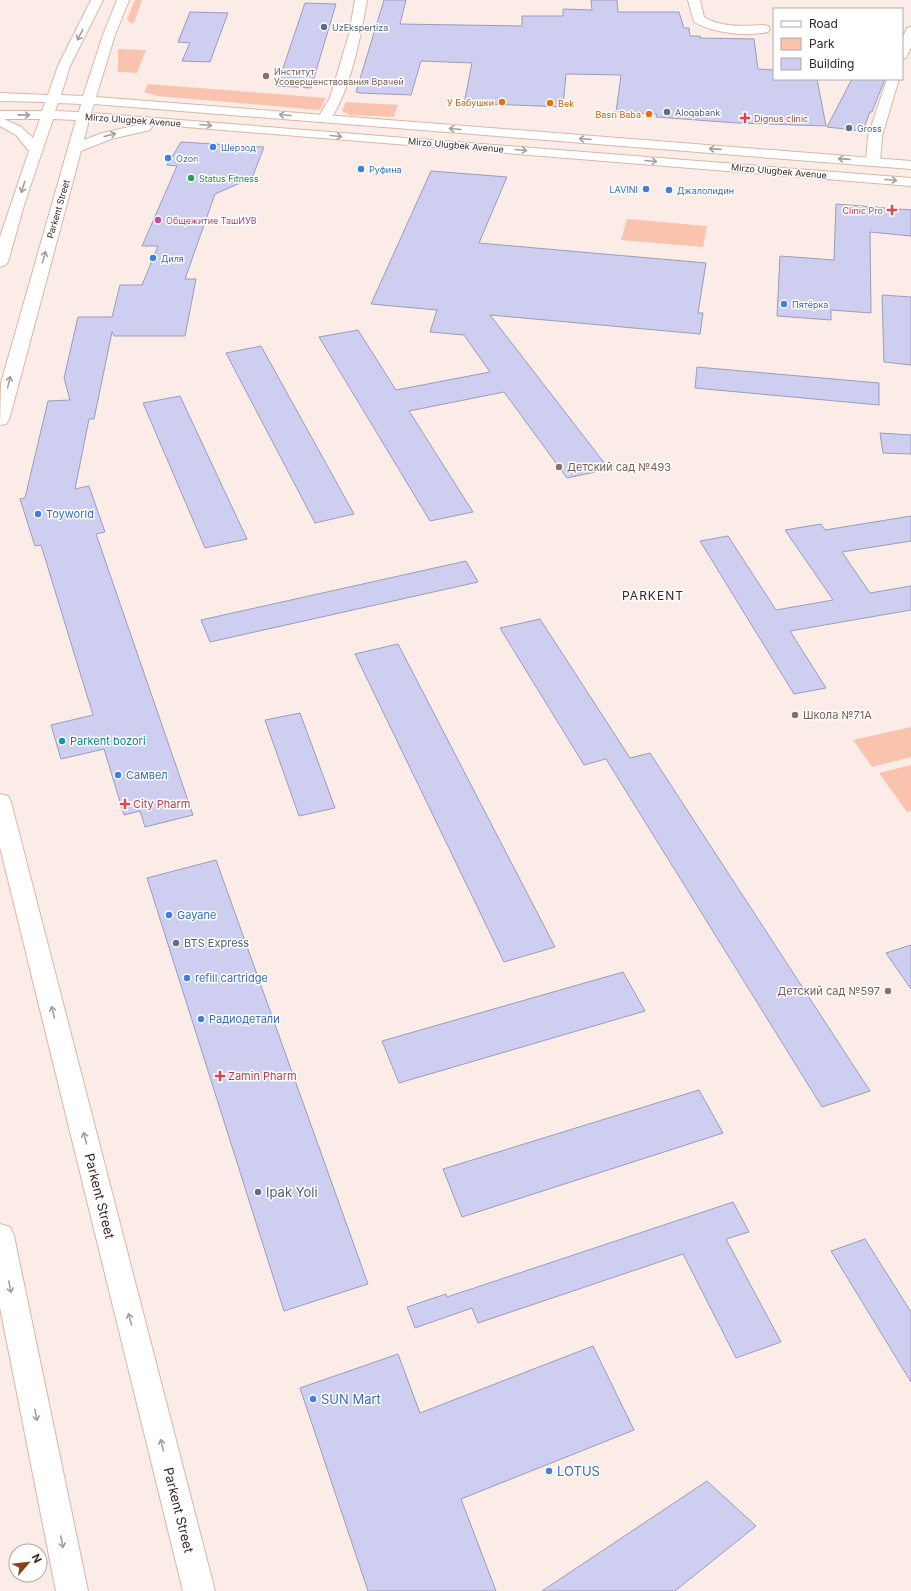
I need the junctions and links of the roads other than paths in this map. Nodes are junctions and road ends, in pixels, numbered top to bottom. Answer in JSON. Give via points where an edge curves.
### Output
{"nodes":[{"id":1,"x":98,"y":0,"type":"edge"},
{"id":2,"x":123,"y":0,"type":"edge"},
{"id":3,"x":361,"y":0,"type":"edge"},
{"id":4,"x":694,"y":0,"type":"edge"},
{"id":5,"x":764,"y":29,"type":"dead end"},
{"id":6,"x":911,"y":31,"type":"edge"},
{"id":7,"x":903,"y":52,"type":"edge"},
{"id":8,"x":62,"y":73,"type":"junction"},
{"id":9,"x":893,"y":80,"type":"edge"},
{"id":10,"x":104,"y":82,"type":"junction"},
{"id":11,"x":0,"y":96,"type":"edge"},
{"id":12,"x":53,"y":98,"type":"junction"},
{"id":13,"x":88,"y":100,"type":"junction"},
{"id":14,"x":159,"y":106,"type":"junction"},
{"id":15,"x":68,"y":107,"type":"junction"},
{"id":16,"x":0,"y":114,"type":"edge"},
{"id":17,"x":47,"y":115,"type":"junction"},
{"id":18,"x":84,"y":116,"type":"junction"},
{"id":19,"x":324,"y":119,"type":"junction"},
{"id":20,"x":0,"y":122,"type":"edge"},
{"id":21,"x":182,"y":123,"type":"junction"},
{"id":22,"x":74,"y":149,"type":"junction"},
{"id":23,"x":35,"y":150,"type":"junction"},
{"id":24,"x":757,"y":153,"type":"junction"},
{"id":25,"x":873,"y":162,"type":"junction"},
{"id":26,"x":911,"y":165,"type":"edge"},
{"id":27,"x":755,"y":169,"type":"junction"},
{"id":28,"x":911,"y":182,"type":"edge"},
{"id":29,"x":0,"y":262,"type":"edge"},
{"id":30,"x":0,"y":420,"type":"edge"},
{"id":31,"x":0,"y":802,"type":"edge"},
{"id":32,"x":0,"y":1236,"type":"edge"},
{"id":33,"x":72,"y":1591,"type":"edge"},
{"id":34,"x":199,"y":1591,"type":"edge"}],
"edges":[{"from":1,"to":8,"type":"main road","one_way":true},
{"from":2,"to":10,"type":"main road","name":"Parkent Street","via":[[109,35]]},
{"from":3,"to":19,"type":"main road","via":[[355,34],[336,98]]},
{"from":4,"to":5,"type":"main road","via":[[698,19],[706,25],[730,29]]},
{"from":6,"to":7,"type":"main road"},
{"from":8,"to":11,"type":"main road","via":[[40,85]]},
{"from":8,"to":12,"type":"main road"},
{"from":9,"to":25,"type":"main road","via":[[875,136]]},
{"from":10,"to":13,"type":"main road","name":"Parkent Street"},
{"from":10,"to":14,"type":"main road","via":[[125,94]]},
{"from":11,"to":12,"type":"main road","name":"Mirzo Ulugbek Avenue"},
{"from":12,"to":13,"type":"main road","name":"Mirzo Ulugbek Avenue"},
{"from":12,"to":15,"type":"main road"},
{"from":12,"to":17,"type":"main road"},
{"from":13,"to":14,"type":"main road","name":"Mirzo Ulugbek Avenue"},
{"from":13,"to":15,"type":"main road"},
{"from":13,"to":18,"type":"main road","name":"Parkent Street"},
{"from":19,"to":14,"type":"main road","name":"Mirzo Ulugbek Avenue","one_way":true},
{"from":15,"to":17,"type":"main road"},
{"from":15,"to":18,"type":"main road"},
{"from":16,"to":17,"type":"main road","name":"Mirzo Ulugbek Avenue","one_way":true},
{"from":17,"to":18,"type":"main road","name":"Mirzo Ulugbek Avenue"},
{"from":17,"to":23,"type":"main road"},
{"from":18,"to":21,"type":"main road","name":"Mirzo Ulugbek Avenue"},
{"from":18,"to":22,"type":"main road","name":"Parkent Street"},
{"from":24,"to":19,"type":"main road","name":"Mirzo Ulugbek Avenue","one_way":true},
{"from":20,"to":23,"type":"main road","via":[[12,126],[26,136]]},
{"from":22,"to":21,"type":"main road","one_way":true,"via":[[95,139],[123,132]]},
{"from":21,"to":27,"type":"main road","name":"Mirzo Ulugbek Avenue","one_way":true},
{"from":30,"to":22,"type":"main road","name":"Parkent Street","one_way":true},
{"from":23,"to":29,"type":"main road","one_way":true},
{"from":25,"to":24,"type":"main road","name":"Mirzo Ulugbek Avenue","one_way":true},
{"from":24,"to":27,"type":"main road"},
{"from":25,"to":26,"type":"main road","name":"Mirzo Ulugbek Avenue"},
{"from":27,"to":28,"type":"main road","name":"Mirzo Ulugbek Avenue","one_way":true},
{"from":34,"to":31,"type":"main road","name":"Parkent Street","one_way":true},
{"from":32,"to":33,"type":"main road","one_way":true}]}
